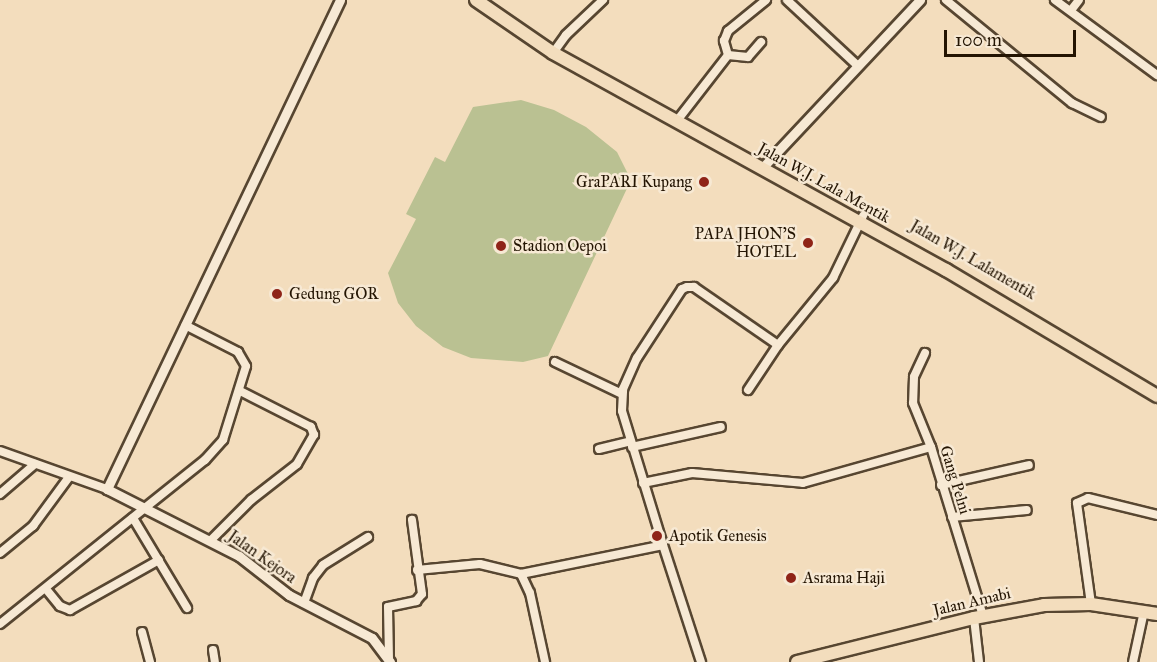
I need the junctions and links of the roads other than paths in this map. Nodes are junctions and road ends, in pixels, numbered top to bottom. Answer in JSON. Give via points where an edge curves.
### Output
{"nodes":[{"id":1,"x":340,"y":0,"type":"edge"},
{"id":2,"x":476,"y":0,"type":"edge"},
{"id":3,"x":489,"y":0,"type":"edge"},
{"id":4,"x":603,"y":0,"type":"edge"},
{"id":5,"x":766,"y":0,"type":"edge"},
{"id":6,"x":788,"y":0,"type":"edge"},
{"id":7,"x":921,"y":0,"type":"edge"},
{"id":8,"x":946,"y":0,"type":"edge"},
{"id":9,"x":1055,"y":0,"type":"edge"},
{"id":10,"x":1079,"y":0,"type":"edge"},
{"id":11,"x":1072,"y":9,"type":"junction"},
{"id":12,"x":761,"y":42,"type":"dead end"},
{"id":13,"x":555,"y":51,"type":"junction"},
{"id":14,"x":728,"y":55,"type":"junction"},
{"id":15,"x":858,"y":66,"type":"junction"},
{"id":16,"x":1157,"y":75,"type":"edge"},
{"id":17,"x":1101,"y":117,"type":"dead end"},
{"id":18,"x":678,"y":118,"type":"junction"},
{"id":19,"x":770,"y":169,"type":"junction"},
{"id":20,"x":861,"y":218,"type":"junction"},
{"id":21,"x":185,"y":325,"type":"junction"},
{"id":22,"x":778,"y":345,"type":"junction"},
{"id":23,"x":925,"y":353,"type":"dead end"},
{"id":24,"x":555,"y":363,"type":"dead end"},
{"id":25,"x":748,"y":390,"type":"dead end"},
{"id":26,"x":240,"y":391,"type":"junction"},
{"id":27,"x":1157,"y":393,"type":"edge"},
{"id":28,"x":622,"y":394,"type":"junction"},
{"id":29,"x":721,"y":427,"type":"dead end"},
{"id":30,"x":631,"y":444,"type":"junction"},
{"id":31,"x":931,"y":447,"type":"junction"},
{"id":32,"x":599,"y":449,"type":"dead end"},
{"id":33,"x":0,"y":451,"type":"edge"},
{"id":34,"x":35,"y":464,"type":"junction"},
{"id":35,"x":1029,"y":465,"type":"dead end"},
{"id":36,"x":69,"y":477,"type":"junction"},
{"id":37,"x":643,"y":483,"type":"junction"},
{"id":38,"x":942,"y":485,"type":"junction"},
{"id":39,"x":107,"y":489,"type":"junction"},
{"id":40,"x":0,"y":494,"type":"edge"},
{"id":41,"x":146,"y":508,"type":"junction"},
{"id":42,"x":1027,"y":510,"type":"dead end"},
{"id":43,"x":1157,"y":515,"type":"edge"},
{"id":44,"x":952,"y":517,"type":"junction"},
{"id":45,"x":133,"y":518,"type":"junction"},
{"id":46,"x":412,"y":520,"type":"dead end"},
{"id":47,"x":368,"y":537,"type":"dead end"},
{"id":48,"x":211,"y":540,"type":"junction"},
{"id":49,"x":663,"y":545,"type":"junction"},
{"id":50,"x":0,"y":554,"type":"edge"},
{"id":51,"x":159,"y":560,"type":"junction"},
{"id":52,"x":417,"y":570,"type":"junction"},
{"id":53,"x":521,"y":574,"type":"junction"},
{"id":54,"x":46,"y":589,"type":"junction"},
{"id":55,"x":304,"y":603,"type":"junction"},
{"id":56,"x":1091,"y":604,"type":"junction"},
{"id":57,"x":187,"y":608,"type":"dead end"},
{"id":58,"x":1144,"y":611,"type":"junction"},
{"id":59,"x":1157,"y":614,"type":"edge"},
{"id":60,"x":978,"y":617,"type":"junction"},
{"id":61,"x":0,"y":624,"type":"edge"},
{"id":62,"x":142,"y":632,"type":"dead end"},
{"id":63,"x":213,"y":650,"type":"dead end"},
{"id":64,"x":150,"y":660,"type":"edge"},
{"id":65,"x":390,"y":661,"type":"edge"},
{"id":66,"x":214,"y":662,"type":"edge"},
{"id":67,"x":546,"y":662,"type":"edge"},
{"id":68,"x":701,"y":662,"type":"edge"},
{"id":69,"x":797,"y":662,"type":"edge"},
{"id":70,"x":980,"y":662,"type":"edge"},
{"id":71,"x":1133,"y":662,"type":"edge"}],
"edges":[{"from":1,"to":21,"type":"street"},
{"from":2,"to":13,"type":"main road","name":"Jalan W.J. Lala Mentik"},
{"from":3,"to":13,"type":"main road"},
{"from":4,"to":13,"type":"street"},
{"from":5,"to":14,"type":"street","via":[[728,31],[724,41]]},
{"from":6,"to":15,"type":"street"},
{"from":7,"to":15,"type":"street"},
{"from":8,"to":17,"type":"street","via":[[1072,103]]},
{"from":9,"to":11,"type":"street"},
{"from":10,"to":11,"type":"street"},
{"from":11,"to":16,"type":"street"},
{"from":12,"to":14,"type":"street","via":[[748,57]]},
{"from":13,"to":18,"type":"main road","name":"Jalan W.J. Lala Mentik"},
{"from":14,"to":18,"type":"street"},
{"from":15,"to":19,"type":"street"},
{"from":18,"to":19,"type":"main road","name":"Jalan W.J. Lala Mentik"},
{"from":19,"to":20,"type":"main road","name":"Jalan W.J. Lala Mentik"},
{"from":20,"to":22,"type":"street","via":[[833,278]]},
{"from":20,"to":27,"type":"main road","name":"Jalan W.J. Lala Mentik"},
{"from":21,"to":26,"type":"street","via":[[242,356],[246,366]]},
{"from":21,"to":39,"type":"street"},
{"from":22,"to":25,"type":"street"},
{"from":22,"to":28,"type":"street","via":[[694,287],[687,287],[654,330]]},
{"from":23,"to":31,"type":"street","name":"Gang Pelni","via":[[912,390],[913,403]]},
{"from":24,"to":28,"type":"street"},
{"from":26,"to":41,"type":"street","via":[[220,444]]},
{"from":26,"to":48,"type":"street","via":[[312,426],[314,435],[297,464],[251,500]]},
{"from":28,"to":30,"type":"street"},
{"from":29,"to":30,"type":"street"},
{"from":30,"to":32,"type":"street"},
{"from":30,"to":37,"type":"street"},
{"from":31,"to":37,"type":"street","via":[[803,483],[692,473]]},
{"from":31,"to":38,"type":"street","name":"Gang Pelni"},
{"from":33,"to":34,"type":"street"},
{"from":34,"to":36,"type":"street"},
{"from":34,"to":40,"type":"street"},
{"from":35,"to":38,"type":"street"},
{"from":36,"to":39,"type":"street"},
{"from":36,"to":50,"type":"street","via":[[33,526]]},
{"from":37,"to":49,"type":"street"},
{"from":38,"to":44,"type":"street","name":"Gang Pelni"},
{"from":39,"to":41,"type":"street","name":"Jalan Kejora"},
{"from":41,"to":45,"type":"street"},
{"from":41,"to":48,"type":"street","name":"Jalan Kejora"},
{"from":42,"to":44,"type":"street"},
{"from":43,"to":56,"type":"street","via":[[1088,498],[1077,502]]},
{"from":44,"to":60,"type":"street","name":"Gang Pelni"},
{"from":45,"to":51,"type":"street"},
{"from":45,"to":54,"type":"street"},
{"from":46,"to":52,"type":"street"},
{"from":47,"to":55,"type":"street","via":[[323,565],[313,578]]},
{"from":48,"to":55,"type":"street","name":"Jalan Kejora"},
{"from":49,"to":53,"type":"street"},
{"from":49,"to":68,"type":"street"},
{"from":51,"to":54,"type":"street","via":[[70,610],[60,606]]},
{"from":51,"to":57,"type":"street"},
{"from":52,"to":53,"type":"street","via":[[480,564]]},
{"from":52,"to":65,"type":"street","via":[[422,596],[416,601],[388,606]]},
{"from":53,"to":67,"type":"street","via":[[530,593]]},
{"from":54,"to":61,"type":"street"},
{"from":55,"to":65,"type":"street","name":"Jalan Kejora","via":[[372,638]]},
{"from":56,"to":58,"type":"main road","name":"Jalan Amabi"},
{"from":56,"to":60,"type":"main road","name":"Jalan Amabi","via":[[1044,605]]},
{"from":58,"to":59,"type":"main road","name":"Jalan Amabi"},
{"from":58,"to":71,"type":"street"},
{"from":60,"to":69,"type":"main road","name":"Jalan Amabi"},
{"from":60,"to":70,"type":"street","name":"Gang Pelni"},
{"from":62,"to":64,"type":"street"},
{"from":63,"to":66,"type":"street"}]}
